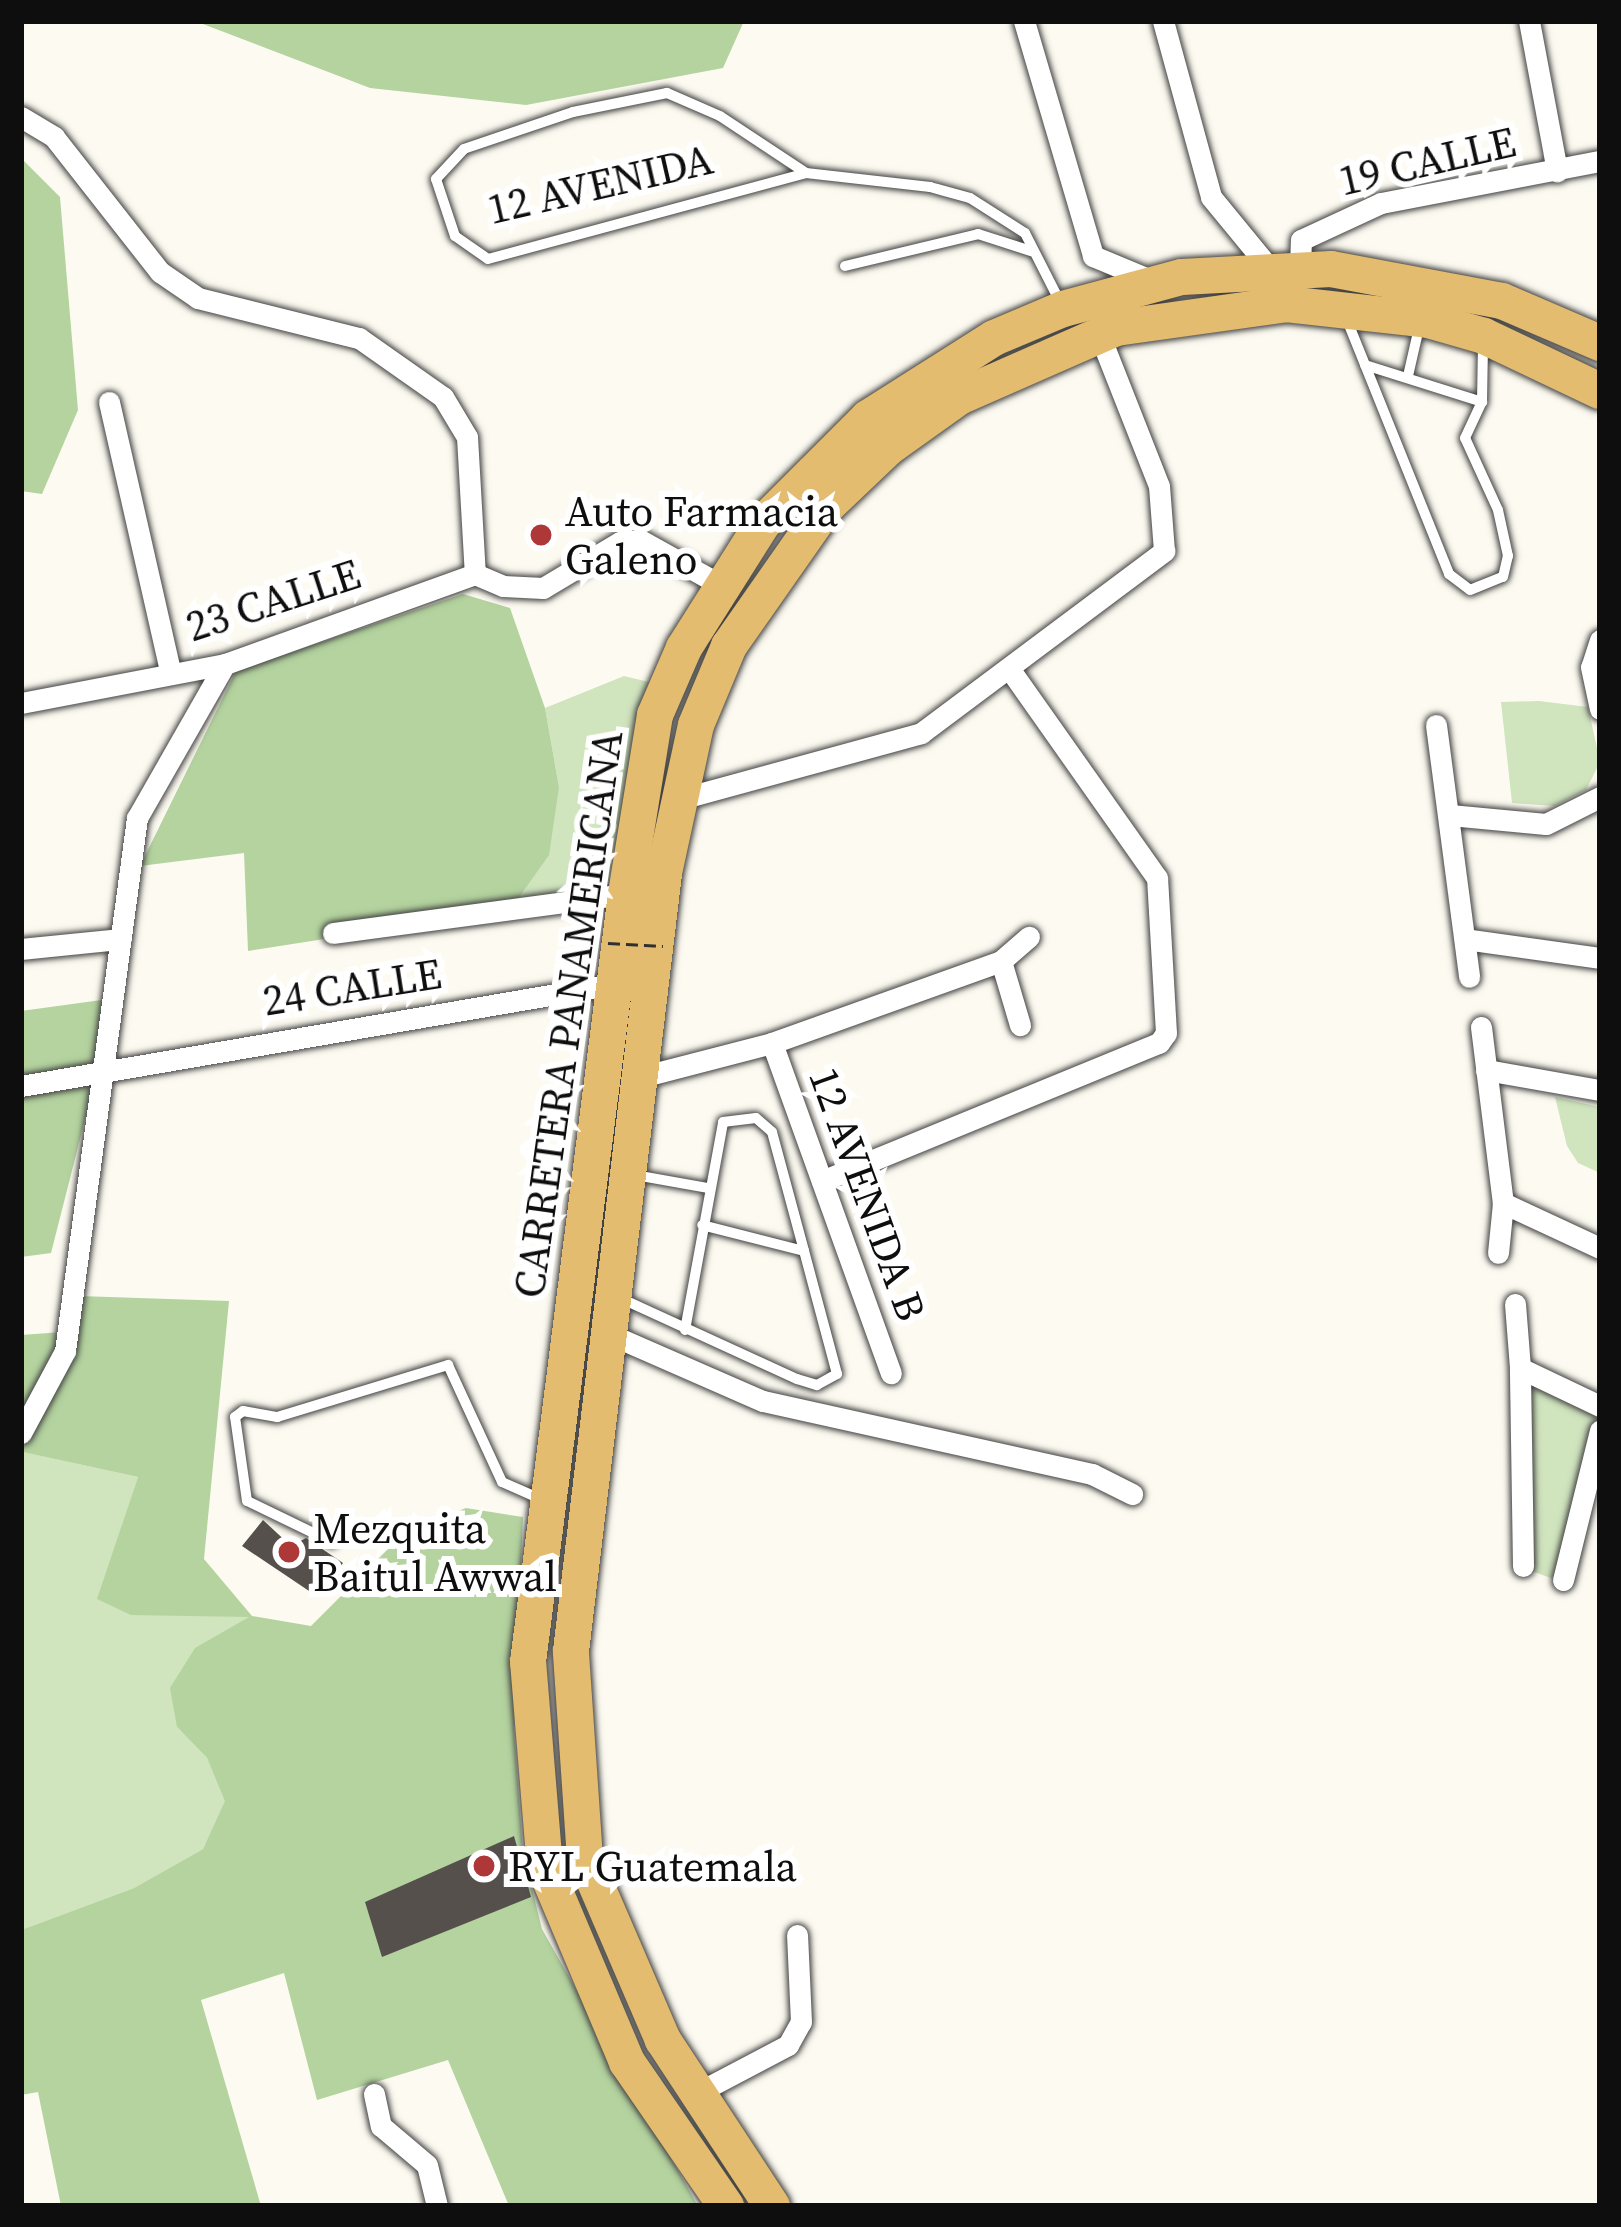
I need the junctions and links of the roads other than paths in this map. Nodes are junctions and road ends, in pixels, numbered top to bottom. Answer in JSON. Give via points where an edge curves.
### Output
{"nodes":[{"id":1,"x":1024,"y":21,"type":"edge"},
{"id":2,"x":1163,"y":21,"type":"edge"},
{"id":3,"x":1529,"y":21,"type":"edge"},
{"id":4,"x":21,"y":117,"type":"edge"},
{"id":5,"x":21,"y":134,"type":"edge"},
{"id":6,"x":53,"y":137,"type":"junction"},
{"id":7,"x":1600,"y":160,"type":"edge"},
{"id":8,"x":1557,"y":171,"type":"junction"},
{"id":9,"x":806,"y":173,"type":"junction"},
{"id":10,"x":1034,"y":252,"type":"junction"},
{"id":11,"x":845,"y":266,"type":"dead end"},
{"id":12,"x":1286,"y":268,"type":"junction"},
{"id":13,"x":1158,"y":283,"type":"junction"},
{"id":14,"x":1063,"y":308,"type":"junction"},
{"id":15,"x":1344,"y":312,"type":"junction"},
{"id":16,"x":1420,"y":320,"type":"junction"},
{"id":17,"x":1100,"y":334,"type":"junction"},
{"id":18,"x":1484,"y":336,"type":"junction"},
{"id":19,"x":1600,"y":343,"type":"edge"},
{"id":20,"x":1365,"y":365,"type":"junction"},
{"id":21,"x":1408,"y":376,"type":"junction"},
{"id":22,"x":1600,"y":391,"type":"edge"},
{"id":23,"x":109,"y":402,"type":"dead end"},
{"id":24,"x":1482,"y":402,"type":"junction"},
{"id":25,"x":476,"y":574,"type":"junction"},
{"id":26,"x":719,"y":584,"type":"junction"},
{"id":27,"x":1600,"y":640,"type":"edge"},
{"id":28,"x":225,"y":664,"type":"junction"},
{"id":29,"x":170,"y":671,"type":"junction"},
{"id":30,"x":1011,"y":671,"type":"junction"},
{"id":31,"x":21,"y":703,"type":"edge"},
{"id":32,"x":1600,"y":709,"type":"edge"},
{"id":33,"x":1436,"y":725,"type":"dead end"},
{"id":34,"x":1600,"y":797,"type":"edge"},
{"id":35,"x":680,"y":799,"type":"junction"},
{"id":36,"x":1450,"y":815,"type":"junction"},
{"id":37,"x":626,"y":894,"type":"junction"},
{"id":38,"x":333,"y":932,"type":"dead end"},
{"id":39,"x":1029,"y":938,"type":"dead end"},
{"id":40,"x":120,"y":939,"type":"junction"},
{"id":41,"x":1465,"y":939,"type":"junction"},
{"id":42,"x":21,"y":949,"type":"edge"},
{"id":43,"x":1600,"y":958,"type":"edge"},
{"id":44,"x":1001,"y":962,"type":"junction"},
{"id":45,"x":1469,"y":977,"type":"dead end"},
{"id":46,"x":614,"y":984,"type":"junction"},
{"id":47,"x":1020,"y":1025,"type":"dead end"},
{"id":48,"x":1481,"y":1028,"type":"dead end"},
{"id":49,"x":772,"y":1043,"type":"junction"},
{"id":50,"x":102,"y":1067,"type":"junction"},
{"id":51,"x":1486,"y":1070,"type":"junction"},
{"id":52,"x":637,"y":1078,"type":"junction"},
{"id":53,"x":21,"y":1086,"type":"edge"},
{"id":54,"x":1600,"y":1090,"type":"edge"},
{"id":55,"x":626,"y":1174,"type":"junction"},
{"id":56,"x":822,"y":1181,"type":"junction"},
{"id":57,"x":708,"y":1188,"type":"junction"},
{"id":58,"x":1502,"y":1203,"type":"junction"},
{"id":59,"x":702,"y":1225,"type":"junction"},
{"id":60,"x":1600,"y":1248,"type":"edge"},
{"id":61,"x":803,"y":1251,"type":"junction"},
{"id":62,"x":1498,"y":1253,"type":"dead end"},
{"id":63,"x":611,"y":1294,"type":"junction"},
{"id":64,"x":1515,"y":1304,"type":"dead end"},
{"id":65,"x":685,"y":1330,"type":"junction"},
{"id":66,"x":607,"y":1333,"type":"junction"},
{"id":67,"x":1520,"y":1368,"type":"junction"},
{"id":68,"x":891,"y":1373,"type":"dead end"},
{"id":69,"x":1600,"y":1406,"type":"edge"},
{"id":70,"x":1600,"y":1431,"type":"edge"},
{"id":71,"x":21,"y":1433,"type":"edge"},
{"id":72,"x":1132,"y":1494,"type":"dead end"},
{"id":73,"x":547,"y":1501,"type":"junction"},
{"id":74,"x":332,"y":1542,"type":"dead end"},
{"id":75,"x":1523,"y":1566,"type":"dead end"},
{"id":76,"x":1563,"y":1580,"type":"dead end"},
{"id":77,"x":797,"y":1935,"type":"dead end"},
{"id":78,"x":698,"y":2092,"type":"junction"},
{"id":79,"x":374,"y":2094,"type":"dead end"},
{"id":80,"x":437,"y":2206,"type":"edge"},
{"id":81,"x":726,"y":2206,"type":"edge"},
{"id":82,"x":772,"y":2206,"type":"edge"}],
"edges":[{"from":1,"to":13,"type":"street","via":[[1093,256]]},
{"from":2,"to":12,"type":"street","via":[[1211,197]]},
{"from":3,"to":8,"type":"street"},
{"from":4,"to":6,"type":"street"},
{"from":5,"to":6,"type":"street"},
{"from":6,"to":25,"type":"street","via":[[160,272],[198,298],[359,338],[443,397],[467,437]]},
{"from":7,"to":8,"type":"street","name":"19 CALLE"},
{"from":8,"to":12,"type":"street","name":"19 CALLE","via":[[1381,203],[1301,240]]},
{"from":9,"to":9,"type":"lane","name":"12 AVENIDA","via":[[720,116],[668,93],[574,112],[464,149],[436,179],[455,236],[488,259]]},
{"from":9,"to":10,"type":"lane","name":"12 AVENIDA","via":[[970,198],[1025,233]]},
{"from":10,"to":11,"type":"lane","via":[[978,234]]},
{"from":10,"to":14,"type":"lane","name":"12 AVENIDA"},
{"from":12,"to":13,"type":"highway","name":"CARRETERA PANAMERICANA"},
{"from":12,"to":19,"type":"highway","name":"CARRETERA PANAMERICANA","via":[[1418,280],[1502,301]]},
{"from":13,"to":14,"type":"highway","name":"CARRETERA PANAMERICANA"},
{"from":14,"to":26,"type":"highway","name":"CARRETERA PANAMERICANA","via":[[929,374],[868,418],[775,509]]},
{"from":15,"to":16,"type":"highway","name":"CARRETERA PANAMERICANA"},
{"from":15,"to":17,"type":"highway","name":"CARRETERA PANAMERICANA","via":[[1286,304],[1200,310]]},
{"from":15,"to":20,"type":"lane"},
{"from":16,"to":18,"type":"highway","name":"CARRETERA PANAMERICANA"},
{"from":16,"to":21,"type":"lane"},
{"from":17,"to":30,"type":"street","via":[[1159,486],[1164,551]]},
{"from":17,"to":35,"type":"highway","name":"CARRETERA PANAMERICANA","via":[[959,397],[827,506],[729,646],[696,725]]},
{"from":18,"to":22,"type":"highway","name":"CARRETERA PANAMERICANA"},
{"from":18,"to":24,"type":"lane"},
{"from":20,"to":21,"type":"lane"},
{"from":20,"to":24,"type":"lane","via":[[1449,574],[1471,590],[1503,577],[1508,556],[1498,510],[1465,438]]},
{"from":21,"to":24,"type":"lane"},
{"from":23,"to":29,"type":"street"},
{"from":25,"to":26,"type":"street","via":[[543,588],[620,542],[640,540]]},
{"from":25,"to":28,"type":"street","name":"23 CALLE"},
{"from":26,"to":37,"type":"highway","name":"CARRETERA PANAMERICANA","via":[[656,715]]},
{"from":27,"to":32,"type":"street","via":[[1591,667]]},
{"from":28,"to":29,"type":"street","name":"23 CALLE"},
{"from":28,"to":40,"type":"street","via":[[137,818]]},
{"from":29,"to":31,"type":"street","name":"23 CALLE"},
{"from":30,"to":35,"type":"street","via":[[921,733]]},
{"from":30,"to":56,"type":"street","via":[[1157,878],[1166,1033],[1159,1043]]},
{"from":33,"to":36,"type":"street"},
{"from":34,"to":36,"type":"street","via":[[1546,824]]},
{"from":35,"to":52,"type":"highway","name":"CARRETERA PANAMERICANA"},
{"from":36,"to":41,"type":"street"},
{"from":37,"to":38,"type":"street"},
{"from":37,"to":46,"type":"highway","name":"CARRETERA PANAMERICANA"},
{"from":39,"to":44,"type":"street"},
{"from":40,"to":42,"type":"street"},
{"from":40,"to":50,"type":"street"},
{"from":41,"to":43,"type":"street"},
{"from":41,"to":45,"type":"street"},
{"from":44,"to":47,"type":"street"},
{"from":44,"to":49,"type":"street"},
{"from":46,"to":50,"type":"street","name":"24 CALLE"},
{"from":46,"to":73,"type":"highway","name":"CARRETERA PANAMERICANA"},
{"from":48,"to":51,"type":"street"},
{"from":49,"to":52,"type":"street"},
{"from":49,"to":56,"type":"street","name":"12 AVENIDA B"},
{"from":50,"to":53,"type":"street","name":"24 CALLE"},
{"from":50,"to":71,"type":"street","via":[[65,1351]]},
{"from":51,"to":54,"type":"street"},
{"from":51,"to":58,"type":"street"},
{"from":52,"to":55,"type":"highway","name":"CARRETERA PANAMERICANA"},
{"from":55,"to":57,"type":"lane"},
{"from":55,"to":63,"type":"highway","name":"CARRETERA PANAMERICANA"},
{"from":56,"to":68,"type":"street","name":"12 AVENIDA B"},
{"from":57,"to":59,"type":"lane"},
{"from":57,"to":61,"type":"lane","via":[[723,1122],[756,1118],[772,1132]]},
{"from":58,"to":60,"type":"street"},
{"from":58,"to":62,"type":"street"},
{"from":59,"to":61,"type":"lane"},
{"from":59,"to":65,"type":"lane"},
{"from":61,"to":65,"type":"lane","via":[[837,1359],[828,1382],[797,1379]]},
{"from":63,"to":65,"type":"lane"},
{"from":63,"to":66,"type":"highway","name":"CARRETERA PANAMERICANA"},
{"from":64,"to":67,"type":"street"},
{"from":66,"to":72,"type":"street","via":[[763,1401],[1092,1474]]},
{"from":66,"to":78,"type":"highway","name":"CARRETERA PANAMERICANA","via":[[571,1651],[585,1859],[663,2040]]},
{"from":67,"to":69,"type":"street"},
{"from":67,"to":75,"type":"street"},
{"from":70,"to":76,"type":"street"},
{"from":73,"to":74,"type":"lane","via":[[502,1482],[448,1365],[277,1417],[243,1411],[235,1418],[248,1501]]},
{"from":73,"to":81,"type":"highway","name":"CARRETERA PANAMERICANA","via":[[528,1662],[545,1868],[627,2062]]},
{"from":77,"to":78,"type":"street","via":[[801,2022],[788,2045]]},
{"from":78,"to":82,"type":"highway","name":"CARRETERA PANAMERICANA"},
{"from":79,"to":80,"type":"street","via":[[381,2126],[427,2165]]}]}
